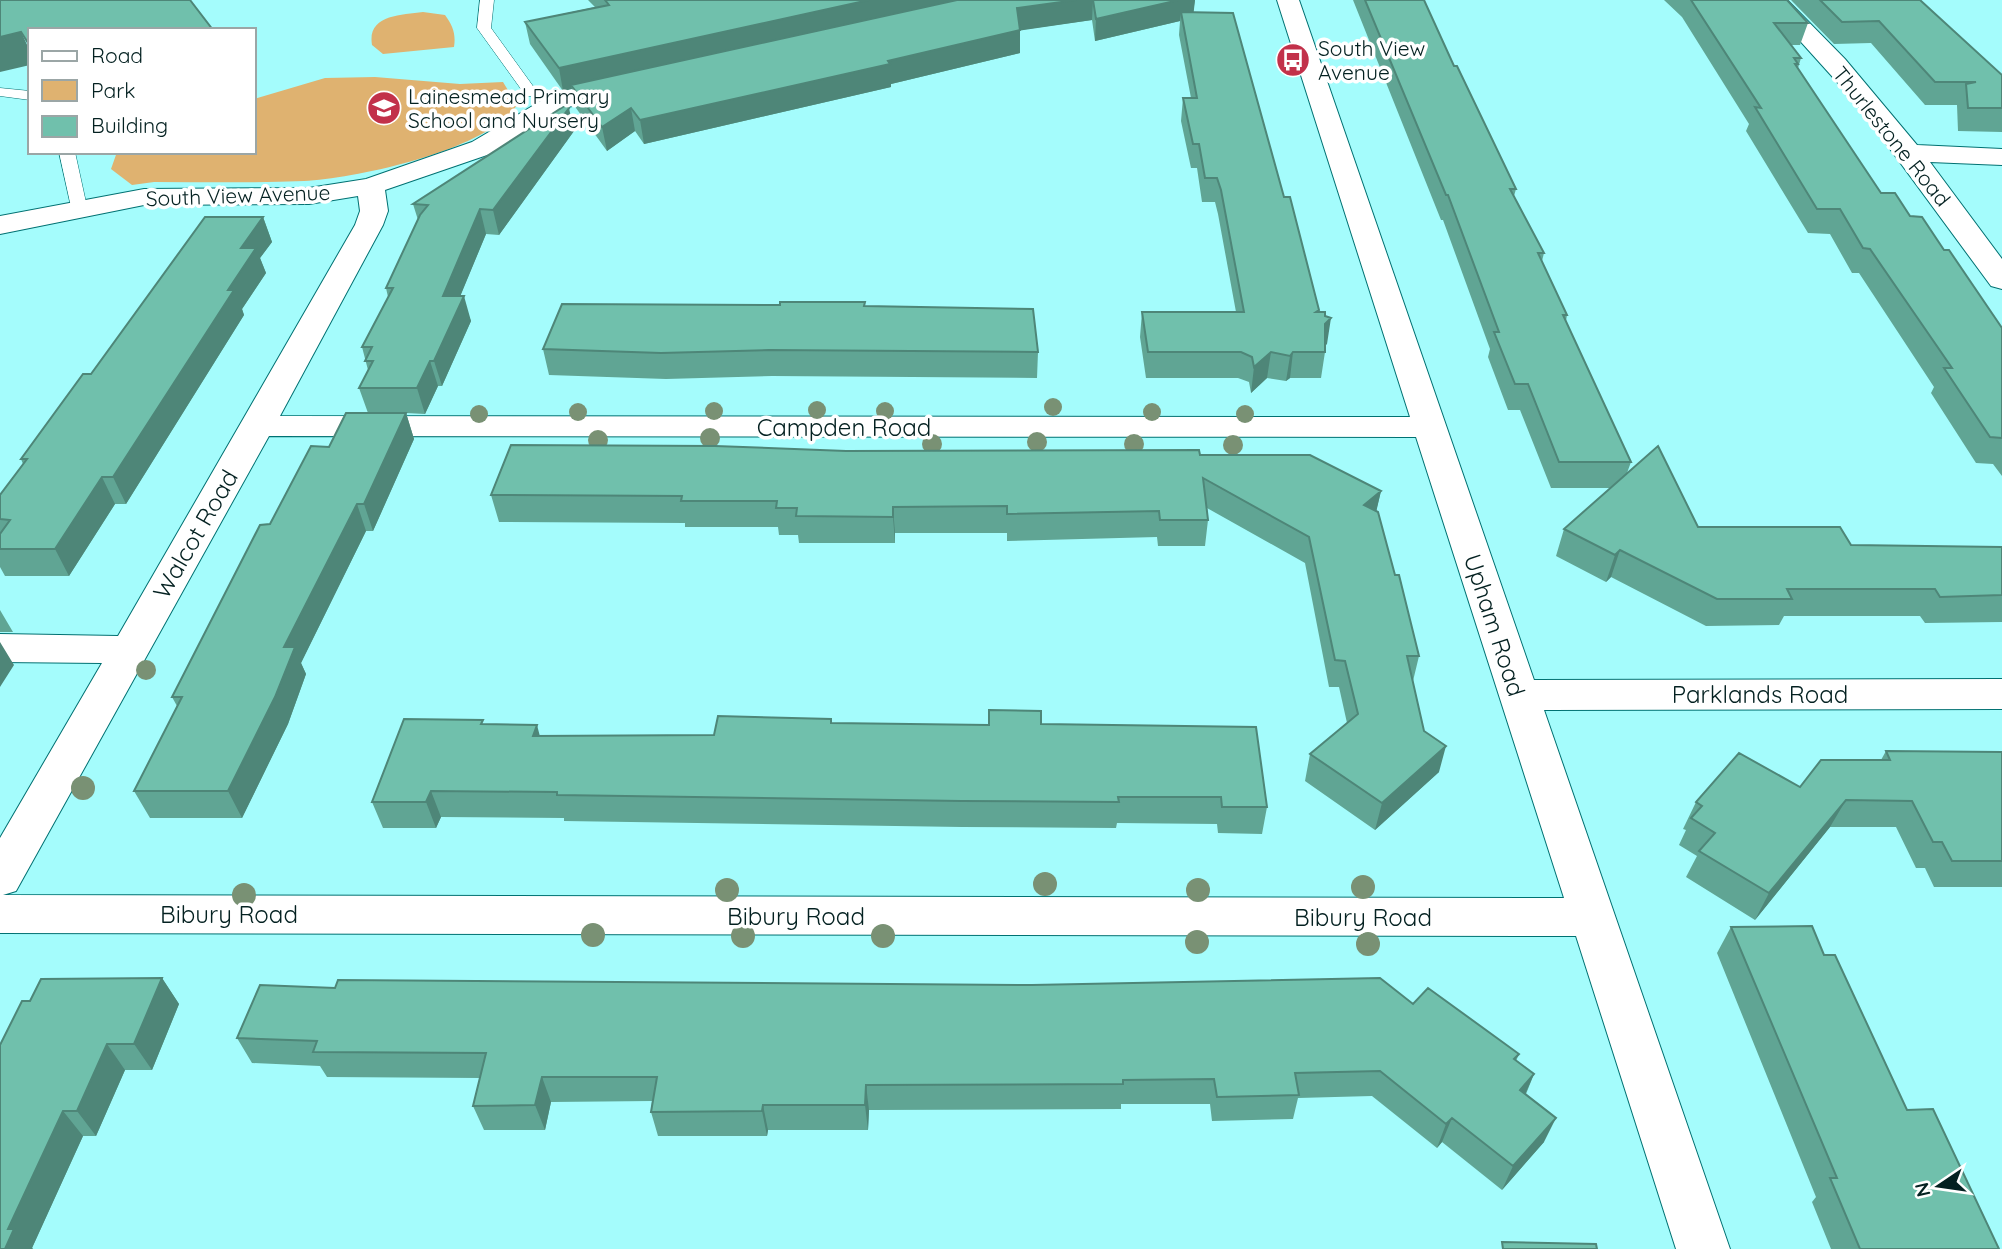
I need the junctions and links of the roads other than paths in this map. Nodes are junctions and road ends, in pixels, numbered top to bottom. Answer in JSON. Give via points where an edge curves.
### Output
{"nodes":[{"id":1,"x":487,"y":0,"type":"edge"},
{"id":2,"x":1288,"y":0,"type":"edge"},
{"id":3,"x":1773,"y":0,"type":"edge"},
{"id":4,"x":644,"y":82,"type":"edge"},
{"id":5,"x":0,"y":92,"type":"edge"},
{"id":6,"x":28,"y":96,"type":"edge"},
{"id":7,"x":538,"y":100,"type":"junction"},
{"id":8,"x":1908,"y":153,"type":"junction"},
{"id":9,"x":67,"y":154,"type":"edge"},
{"id":10,"x":2002,"y":157,"type":"edge"},
{"id":11,"x":371,"y":186,"type":"junction"},
{"id":12,"x":79,"y":207,"type":"junction"},
{"id":13,"x":0,"y":225,"type":"edge"},
{"id":14,"x":2002,"y":280,"type":"edge"},
{"id":15,"x":258,"y":426,"type":"junction"},
{"id":16,"x":1430,"y":427,"type":"junction"},
{"id":17,"x":0,"y":648,"type":"edge"},
{"id":18,"x":128,"y":650,"type":"junction"},
{"id":19,"x":2002,"y":694,"type":"edge"},
{"id":20,"x":1518,"y":695,"type":"junction"},
{"id":21,"x":0,"y":878,"type":"edge"},
{"id":22,"x":0,"y":914,"type":"edge"},
{"id":23,"x":1592,"y":917,"type":"junction"},
{"id":24,"x":1703,"y":1249,"type":"edge"}],
"edges":[{"from":1,"to":7,"type":"lane","via":[[484,28]]},
{"from":2,"to":16,"type":"street","name":"Upham Road"},
{"from":3,"to":8,"type":"street","name":"Thurlestone Road","via":[[1851,83]]},
{"from":4,"to":7,"type":"street","name":"South View Avenue"},
{"from":5,"to":6,"type":"lane"},
{"from":7,"to":11,"type":"street","name":"South View Avenue","via":[[481,148]]},
{"from":8,"to":10,"type":"street"},
{"from":8,"to":14,"type":"street","name":"Thurlestone Road"},
{"from":9,"to":12,"type":"lane"},
{"from":11,"to":12,"type":"street","name":"South View Avenue","via":[[309,195],[144,197]]},
{"from":11,"to":15,"type":"street","name":"Walcot Road","via":[[374,211],[369,225]]},
{"from":12,"to":13,"type":"street","name":"South View Avenue"},
{"from":15,"to":16,"type":"street","name":"Campden Road"},
{"from":15,"to":18,"type":"street","name":"Walcot Road"},
{"from":16,"to":20,"type":"street","name":"Upham Road"},
{"from":17,"to":18,"type":"street"},
{"from":18,"to":21,"type":"street","name":"Walcot Road"},
{"from":19,"to":20,"type":"street","name":"Parklands Road"},
{"from":20,"to":23,"type":"street","name":"Upham Road"},
{"from":22,"to":23,"type":"street","name":"Bibury Road"},
{"from":23,"to":24,"type":"street","name":"Upham Road"}]}
